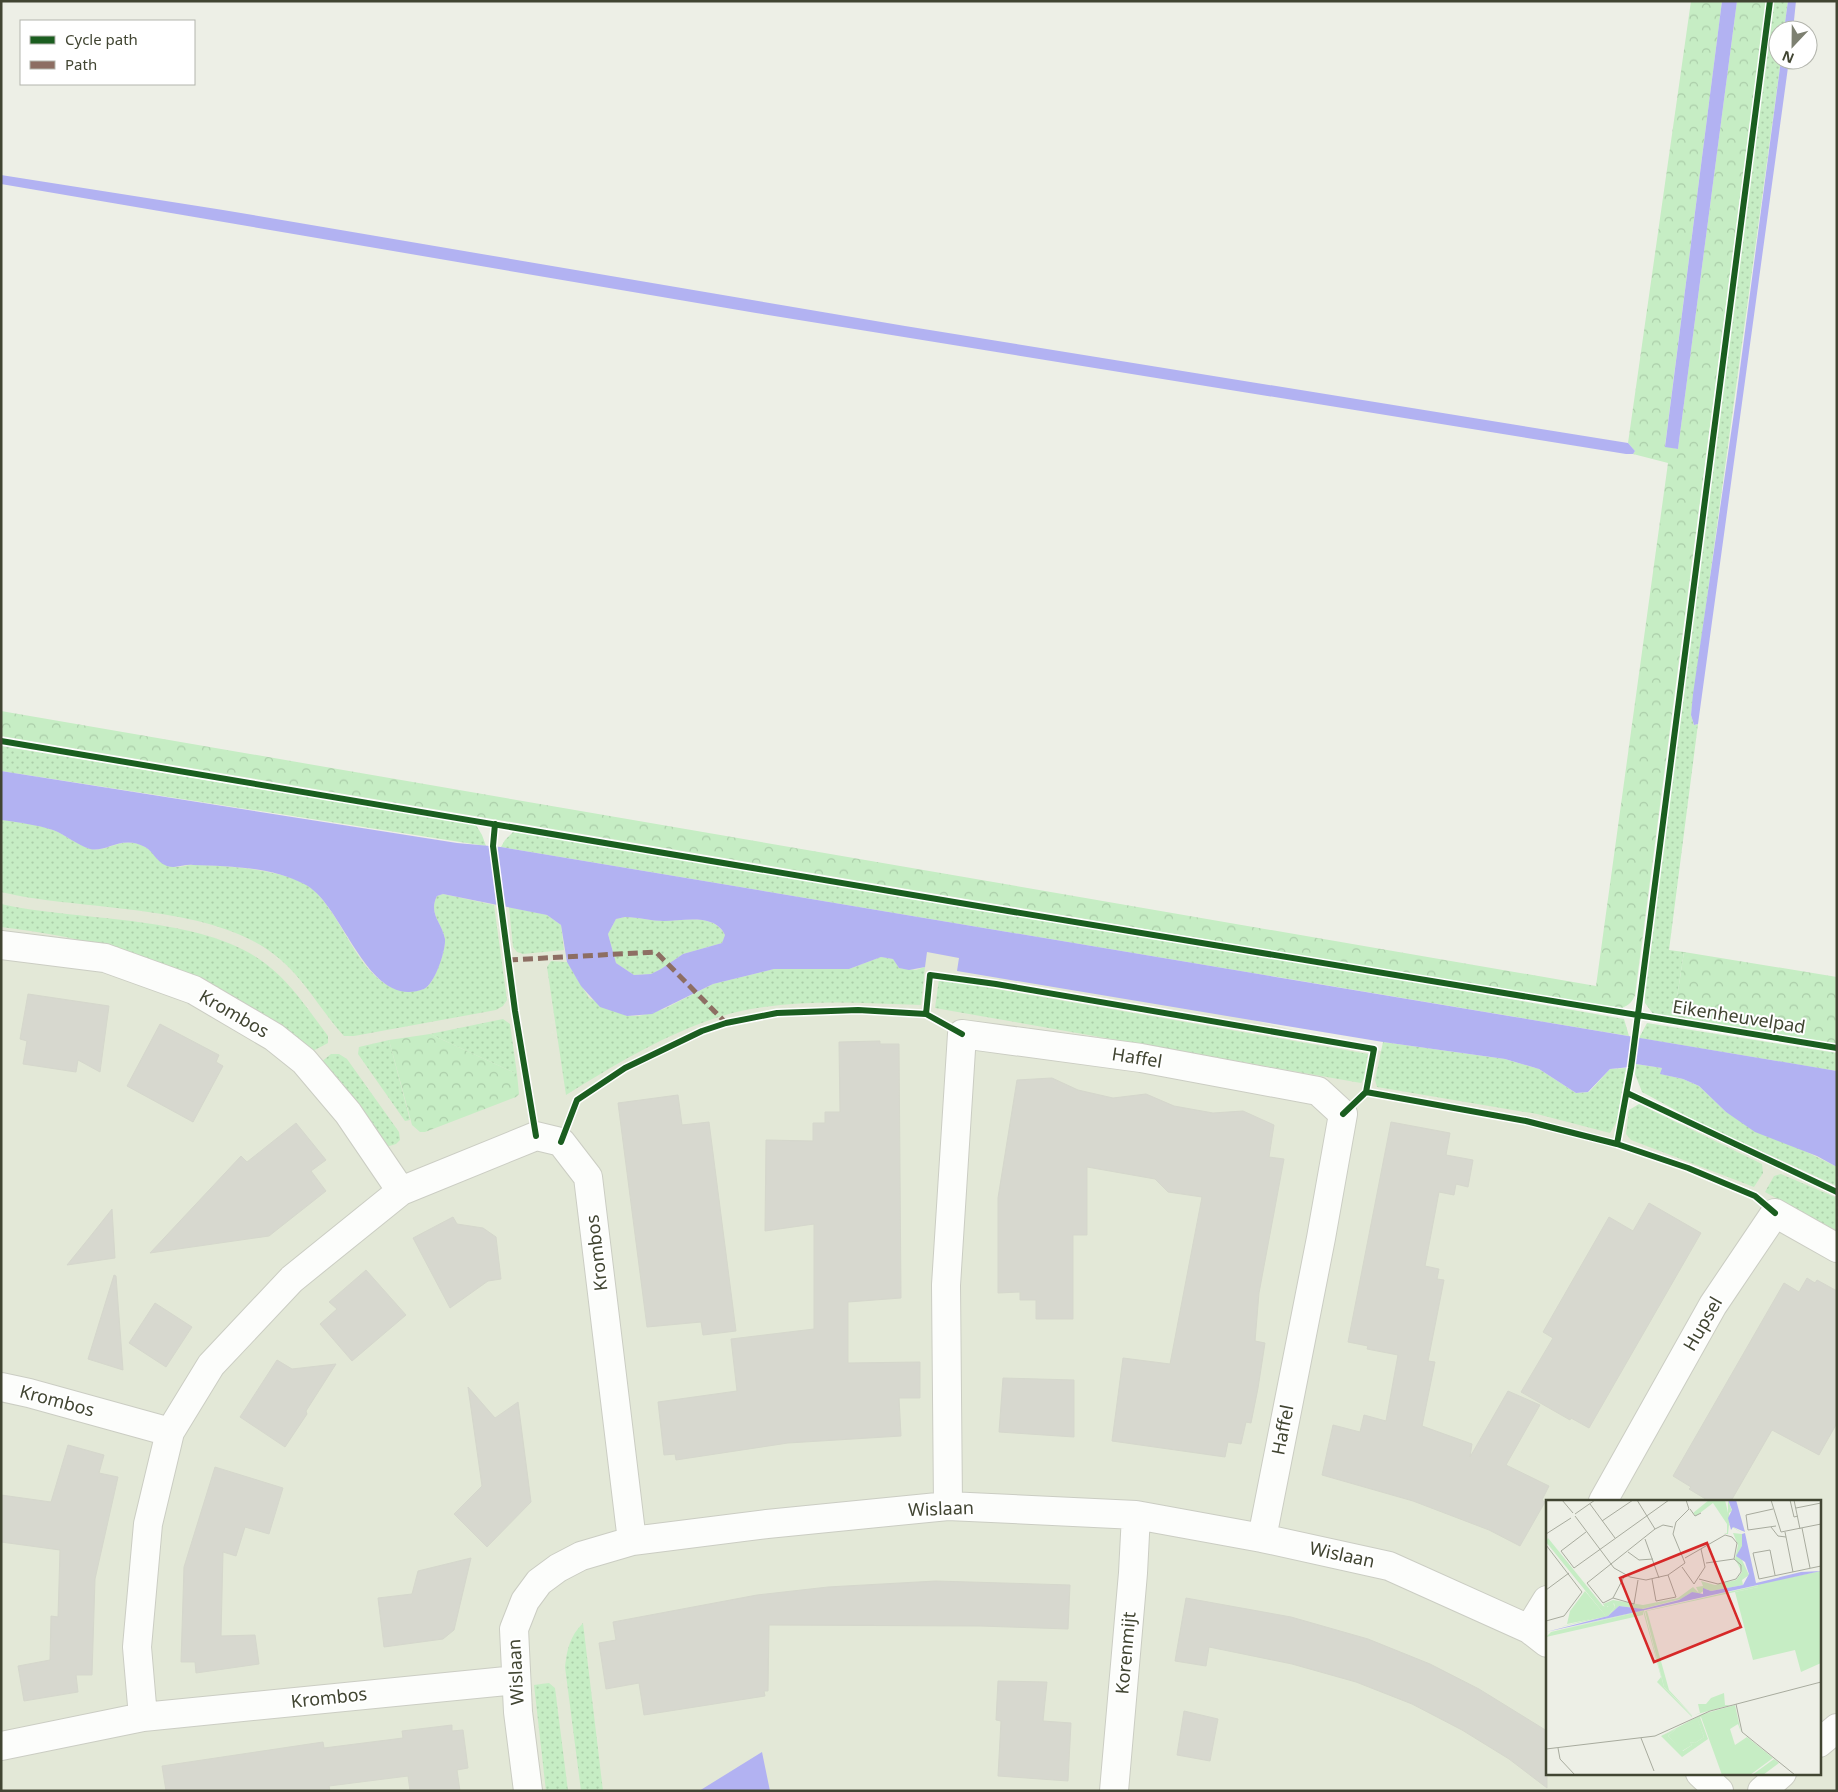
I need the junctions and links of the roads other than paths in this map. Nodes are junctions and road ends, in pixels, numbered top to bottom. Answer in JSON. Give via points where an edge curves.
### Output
{"nodes":[{"id":1,"x":1,"y":945,"type":"edge"},
{"id":2,"x":401,"y":1191,"type":"junction"},
{"id":3,"x":1837,"y":1248,"type":"edge"},
{"id":4,"x":1,"y":1387,"type":"edge"},
{"id":5,"x":170,"y":1432,"type":"junction"},
{"id":6,"x":1604,"y":1500,"type":"edge"},
{"id":7,"x":948,"y":1506,"type":"junction"},
{"id":8,"x":1136,"y":1515,"type":"junction"},
{"id":9,"x":1262,"y":1538,"type":"junction"},
{"id":10,"x":632,"y":1541,"type":"junction"},
{"id":11,"x":1546,"y":1604,"type":"edge"},
{"id":12,"x":1538,"y":1636,"type":"edge"},
{"id":13,"x":516,"y":1680,"type":"junction"},
{"id":14,"x":143,"y":1718,"type":"junction"},
{"id":15,"x":1837,"y":1728,"type":"edge"},
{"id":16,"x":1820,"y":1742,"type":"edge"},
{"id":17,"x":1,"y":1746,"type":"edge"},
{"id":18,"x":1701,"y":1774,"type":"edge"},
{"id":19,"x":1781,"y":1774,"type":"edge"},
{"id":20,"x":528,"y":1791,"type":"edge"},
{"id":21,"x":1114,"y":1791,"type":"edge"},
{"id":22,"x":1719,"y":1791,"type":"edge"},
{"id":23,"x":1762,"y":1791,"type":"edge"}],
"edges":[{"from":1,"to":2,"type":"street","name":"Krombos","via":[[105,958],[194,990],[274,1037],[304,1061],[348,1113]]},
{"from":2,"to":5,"type":"street","name":"Krombos","via":[[292,1279],[211,1365]]},
{"from":2,"to":10,"type":"street","name":"Krombos","via":[[536,1136],[561,1142],[588,1177]]},
{"from":3,"to":6,"type":"street","name":"Hupsel","via":[[1775,1213],[1713,1305]]},
{"from":4,"to":5,"type":"street","name":"Krombos"},
{"from":5,"to":14,"type":"street","name":"Krombos","via":[[148,1524],[137,1647]]},
{"from":7,"to":8,"type":"street","name":"Wislaan"},
{"from":7,"to":9,"type":"street","name":"Haffel","via":[[946,1285],[962,1034],[1141,1058],[1318,1090],[1343,1114]]},
{"from":7,"to":10,"type":"street","name":"Wislaan"},
{"from":8,"to":9,"type":"street","name":"Wislaan"},
{"from":8,"to":21,"type":"street","name":"Korenmijt"},
{"from":9,"to":12,"type":"street","name":"Wislaan","via":[[1389,1566]]},
{"from":10,"to":13,"type":"street","name":"Wislaan","via":[[581,1556],[539,1582],[525,1601],[514,1629]]},
{"from":11,"to":12,"type":"street"},
{"from":13,"to":14,"type":"street","name":"Krombos"},
{"from":13,"to":20,"type":"street","name":"Wislaan"},
{"from":14,"to":17,"type":"street","name":"Krombos"},
{"from":15,"to":16,"type":"street"},
{"from":18,"to":22,"type":"street"},
{"from":19,"to":23,"type":"street"}]}
